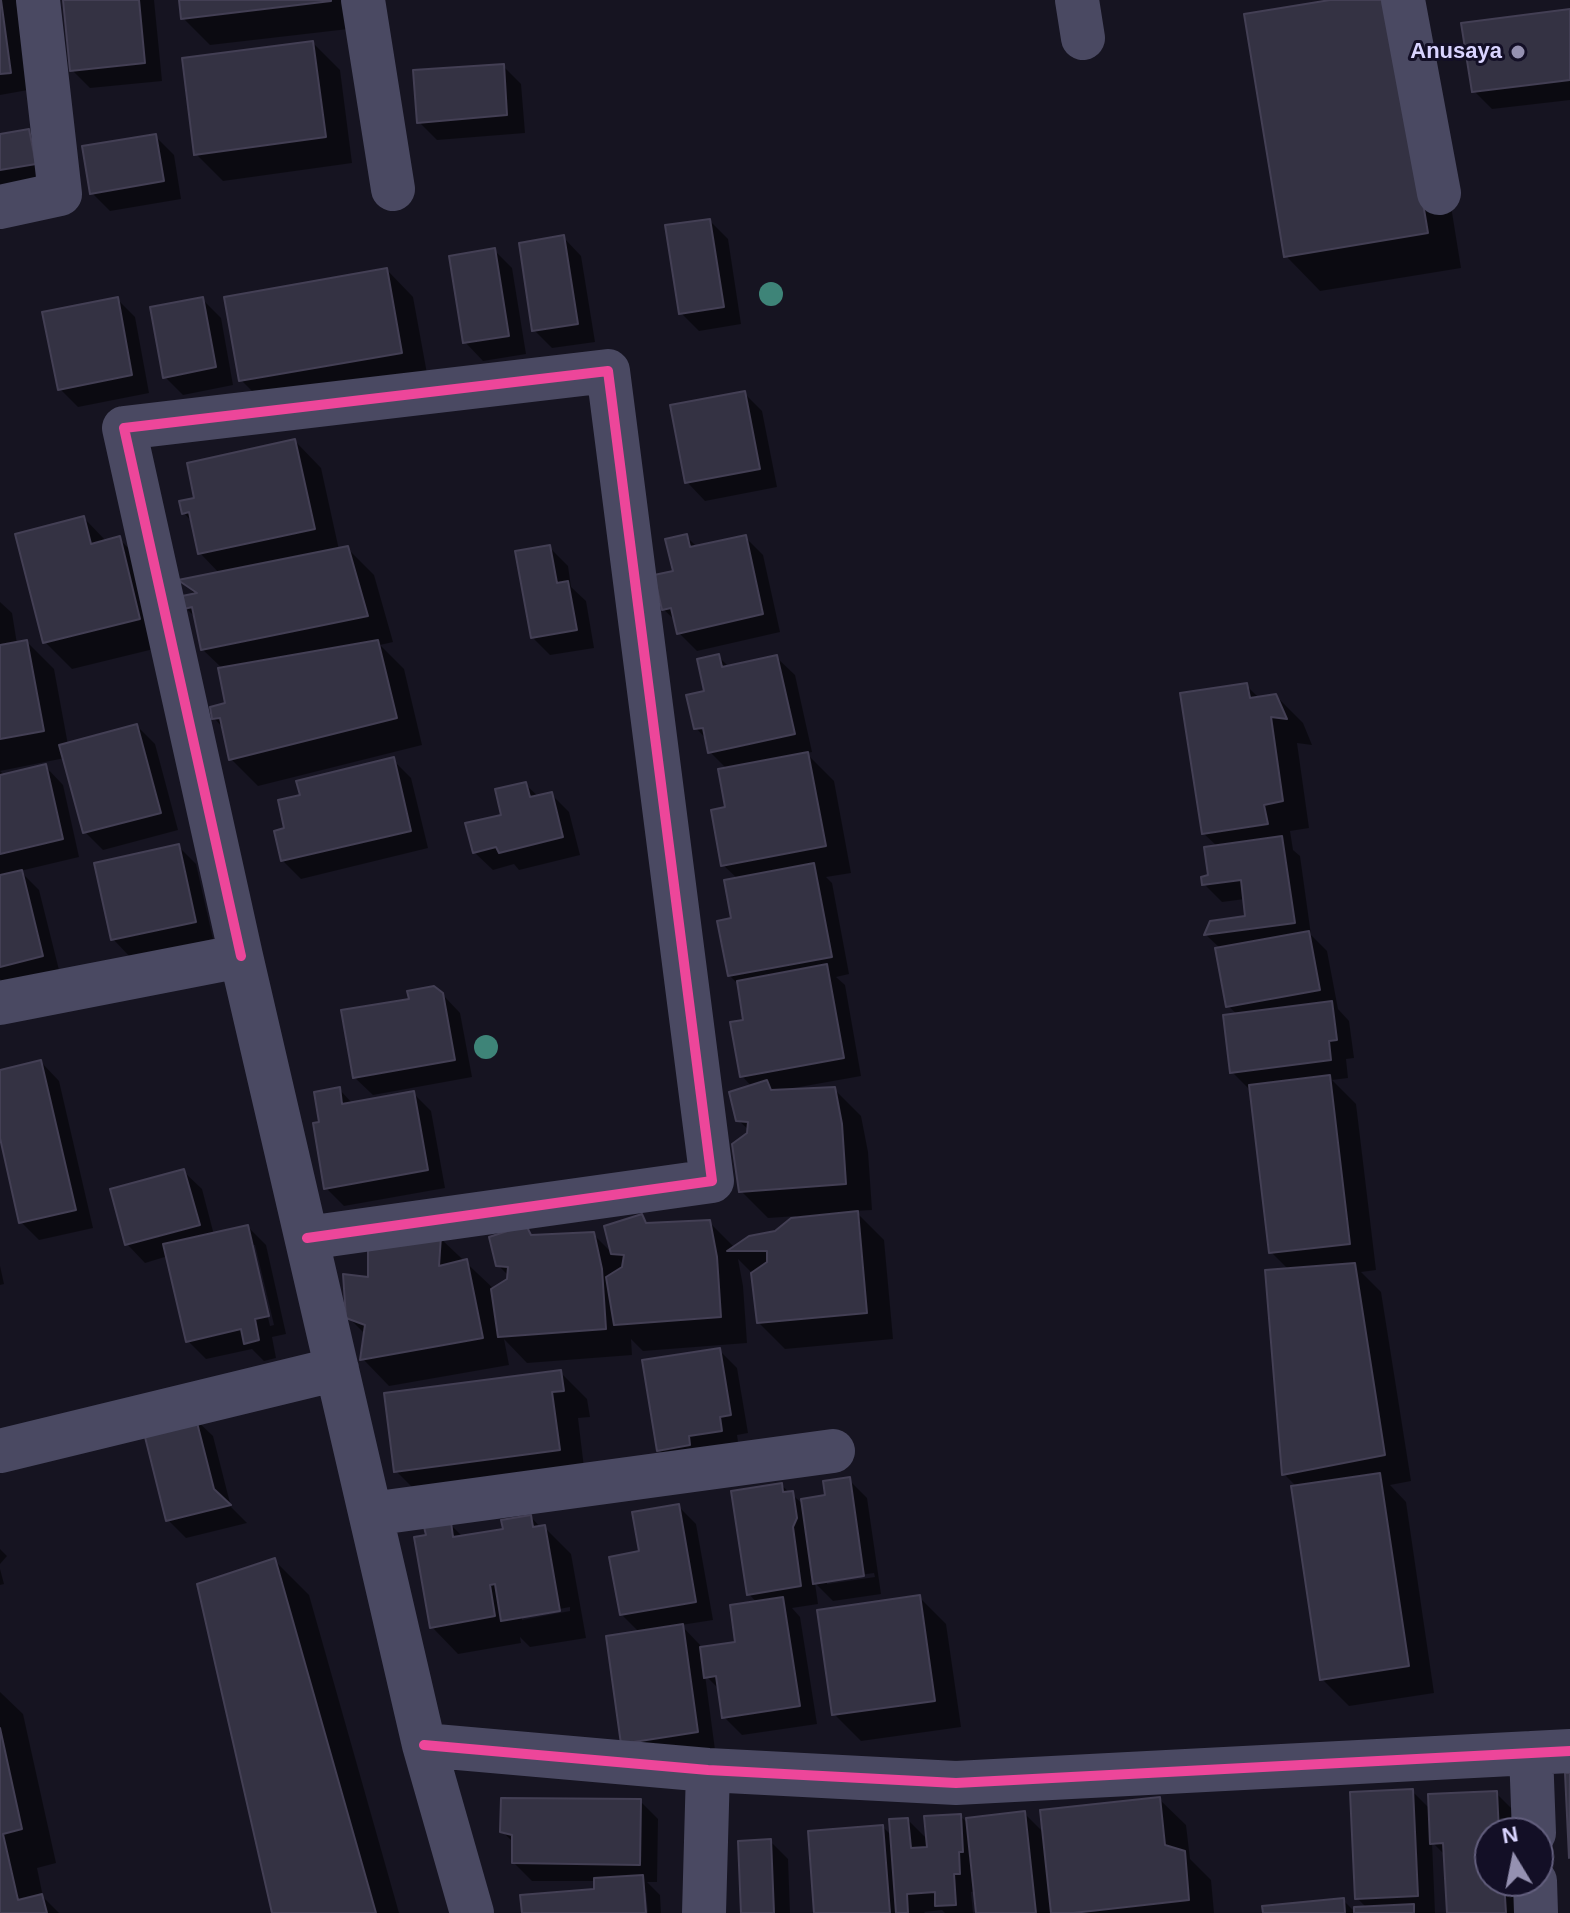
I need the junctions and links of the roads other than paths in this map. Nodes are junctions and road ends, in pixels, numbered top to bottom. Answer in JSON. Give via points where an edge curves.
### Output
{"nodes":[{"id":1,"x":38,"y":0,"type":"edge"},
{"id":2,"x":363,"y":0,"type":"edge"},
{"id":3,"x":1403,"y":0,"type":"edge"},
{"id":4,"x":393,"y":189,"type":"dead end"},
{"id":5,"x":1439,"y":193,"type":"dead end"},
{"id":6,"x":0,"y":207,"type":"edge"},
{"id":7,"x":241,"y":956,"type":"junction"},
{"id":8,"x":0,"y":1003,"type":"edge"},
{"id":9,"x":307,"y":1238,"type":"junction"},
{"id":10,"x":337,"y":1369,"type":"junction"},
{"id":11,"x":0,"y":1451,"type":"edge"},
{"id":12,"x":833,"y":1451,"type":"dead end"},
{"id":13,"x":371,"y":1514,"type":"junction"},
{"id":14,"x":424,"y":1745,"type":"junction"},
{"id":15,"x":1551,"y":1752,"type":"edge"},
{"id":16,"x":708,"y":1770,"type":"junction"},
{"id":17,"x":1537,"y":1817,"type":"edge"},
{"id":18,"x":472,"y":1913,"type":"edge"},
{"id":19,"x":704,"y":1913,"type":"edge"}],
"edges":[{"from":1,"to":6,"type":"street","via":[[60,194]]},
{"from":2,"to":4,"type":"street"},
{"from":3,"to":5,"type":"street"},
{"from":7,"to":8,"type":"street"},
{"from":7,"to":9,"type":"street"},
{"from":7,"to":9,"type":"street","via":[[124,428],[608,371],[712,1181]]},
{"from":9,"to":10,"type":"street"},
{"from":10,"to":11,"type":"street"},
{"from":10,"to":13,"type":"street"},
{"from":12,"to":13,"type":"street"},
{"from":13,"to":14,"type":"street"},
{"from":14,"to":16,"type":"street"},
{"from":14,"to":18,"type":"street"},
{"from":15,"to":16,"type":"street","via":[[956,1783]]},
{"from":15,"to":17,"type":"street"},
{"from":16,"to":19,"type":"street"}]}
